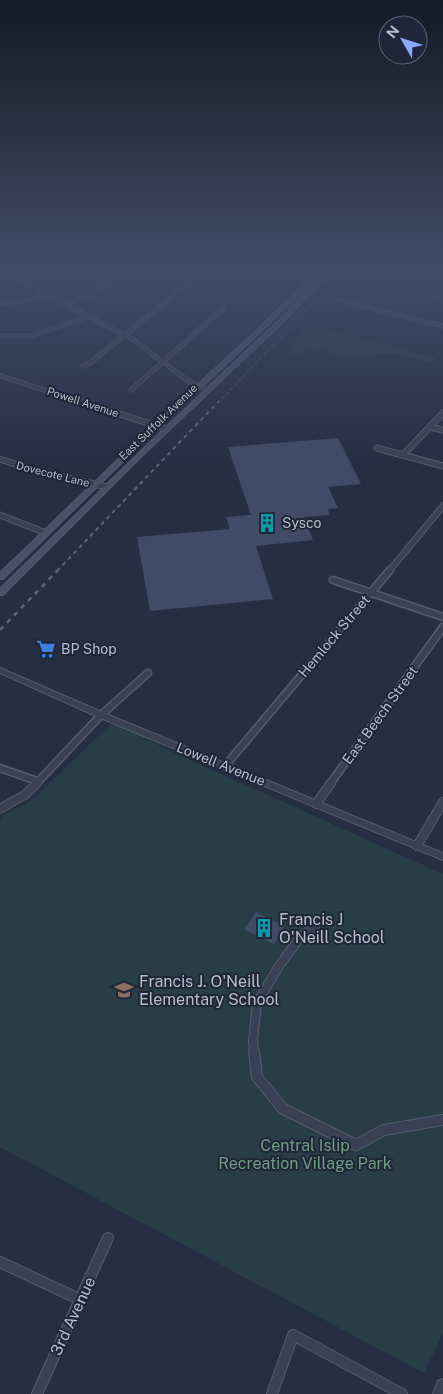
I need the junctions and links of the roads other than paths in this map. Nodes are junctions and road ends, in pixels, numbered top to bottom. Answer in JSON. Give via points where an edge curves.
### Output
{"nodes":[{"id":1,"x":37,"y":334,"type":"edge"},
{"id":2,"x":124,"y":334,"type":"joint"},
{"id":3,"x":195,"y":334,"type":"edge"},
{"id":4,"x":256,"y":334,"type":"edge"},
{"id":5,"x":265,"y":334,"type":"edge"},
{"id":6,"x":0,"y":336,"type":"edge"},
{"id":7,"x":163,"y":362,"type":"junction"},
{"id":8,"x":83,"y":366,"type":"dead end"},
{"id":9,"x":1,"y":376,"type":"edge"},
{"id":10,"x":198,"y":386,"type":"junction"},
{"id":11,"x":132,"y":390,"type":"dead end"},
{"id":12,"x":208,"y":390,"type":"junction"},
{"id":13,"x":443,"y":413,"type":"edge"},
{"id":14,"x":156,"y":426,"type":"junction"},
{"id":15,"x":430,"y":427,"type":"junction"},
{"id":16,"x":166,"y":429,"type":"junction"},
{"id":17,"x":443,"y":430,"type":"edge"},
{"id":18,"x":377,"y":448,"type":"dead end"},
{"id":19,"x":403,"y":455,"type":"junction"},
{"id":20,"x":0,"y":459,"type":"edge"},
{"id":21,"x":443,"y":466,"type":"edge"},
{"id":22,"x":95,"y":484,"type":"junction"},
{"id":23,"x":107,"y":487,"type":"junction"},
{"id":24,"x":443,"y":506,"type":"edge"},
{"id":25,"x":0,"y":515,"type":"edge"},
{"id":26,"x":46,"y":532,"type":"junction"},
{"id":27,"x":0,"y":577,"type":"edge"},
{"id":28,"x":333,"y":580,"type":"dead end"},
{"id":29,"x":371,"y":592,"type":"junction"},
{"id":30,"x":0,"y":593,"type":"edge"},
{"id":31,"x":443,"y":617,"type":"edge"},
{"id":32,"x":443,"y":627,"type":"edge"},
{"id":33,"x":0,"y":670,"type":"edge"},
{"id":34,"x":148,"y":673,"type":"dead end"},
{"id":35,"x":101,"y":715,"type":"junction"},
{"id":36,"x":225,"y":766,"type":"junction"},
{"id":37,"x":0,"y":768,"type":"edge"},
{"id":38,"x":37,"y":781,"type":"junction"},
{"id":39,"x":443,"y":802,"type":"edge"},
{"id":40,"x":316,"y":804,"type":"junction"},
{"id":41,"x":0,"y":809,"type":"edge"},
{"id":42,"x":417,"y":846,"type":"junction"},
{"id":43,"x":443,"y":857,"type":"edge"},
{"id":44,"x":315,"y":926,"type":"dead end"},
{"id":45,"x":443,"y":1120,"type":"edge"},
{"id":46,"x":108,"y":1238,"type":"dead end"},
{"id":47,"x":0,"y":1262,"type":"edge"},
{"id":48,"x":81,"y":1300,"type":"junction"},
{"id":49,"x":443,"y":1386,"type":"edge"},
{"id":50,"x":37,"y":1394,"type":"edge"},
{"id":51,"x":272,"y":1394,"type":"edge"},
{"id":52,"x":402,"y":1394,"type":"edge"},
{"id":53,"x":440,"y":1394,"type":"edge"}],
"edges":[{"from":1,"to":6,"type":"street"},
{"from":2,"to":7,"type":"street"},
{"from":2,"to":8,"type":"street"},
{"from":3,"to":7,"type":"street"},
{"from":4,"to":10,"type":"main road","name":"East Suffolk Avenue"},
{"from":5,"to":12,"type":"main road","name":"East Suffolk Avenue"},
{"from":7,"to":10,"type":"street"},
{"from":7,"to":11,"type":"street"},
{"from":9,"to":14,"type":"street","name":"Powell Avenue"},
{"from":10,"to":12,"type":"street"},
{"from":10,"to":14,"type":"main road","name":"East Suffolk Avenue"},
{"from":12,"to":16,"type":"main road","name":"East Suffolk Avenue"},
{"from":13,"to":15,"type":"street"},
{"from":14,"to":16,"type":"street","name":"Powell Avenue"},
{"from":14,"to":22,"type":"main road","name":"East Suffolk Avenue"},
{"from":15,"to":17,"type":"street"},
{"from":15,"to":19,"type":"street"},
{"from":16,"to":23,"type":"main road","name":"East Suffolk Avenue"},
{"from":18,"to":19,"type":"street"},
{"from":19,"to":21,"type":"street"},
{"from":20,"to":22,"type":"street","name":"Dovecote Lane"},
{"from":22,"to":23,"type":"street","name":"Dovecote Lane"},
{"from":22,"to":26,"type":"main road","name":"East Suffolk Avenue"},
{"from":23,"to":30,"type":"main road","name":"East Suffolk Avenue"},
{"from":24,"to":29,"type":"street","name":"Hemlock Street"},
{"from":25,"to":26,"type":"street"},
{"from":26,"to":27,"type":"main road","name":"East Suffolk Avenue"},
{"from":28,"to":29,"type":"street"},
{"from":29,"to":31,"type":"street"},
{"from":29,"to":36,"type":"street","name":"Hemlock Street"},
{"from":32,"to":40,"type":"street","name":"East Beech Street"},
{"from":33,"to":35,"type":"street","name":"Lowell Avenue"},
{"from":34,"to":35,"type":"street"},
{"from":35,"to":36,"type":"street","name":"Lowell Avenue"},
{"from":35,"to":38,"type":"street"},
{"from":36,"to":40,"type":"street","name":"Lowell Avenue"},
{"from":37,"to":38,"type":"street"},
{"from":38,"to":41,"type":"street","via":[[26,794]]},
{"from":39,"to":42,"type":"street"},
{"from":40,"to":42,"type":"street","name":"Lowell Avenue"},
{"from":42,"to":43,"type":"street","name":"Lowell Avenue"},
{"from":44,"to":45,"type":"street","via":[[301,936],[257,1003],[253,1041],[257,1078],[284,1108],[356,1145],[384,1130]]},
{"from":46,"to":48,"type":"street","name":"3rd Avenue"},
{"from":47,"to":48,"type":"street"},
{"from":48,"to":50,"type":"street","name":"3rd Avenue"},
{"from":49,"to":53,"type":"street"},
{"from":51,"to":52,"type":"street","via":[[293,1335]]}]}
